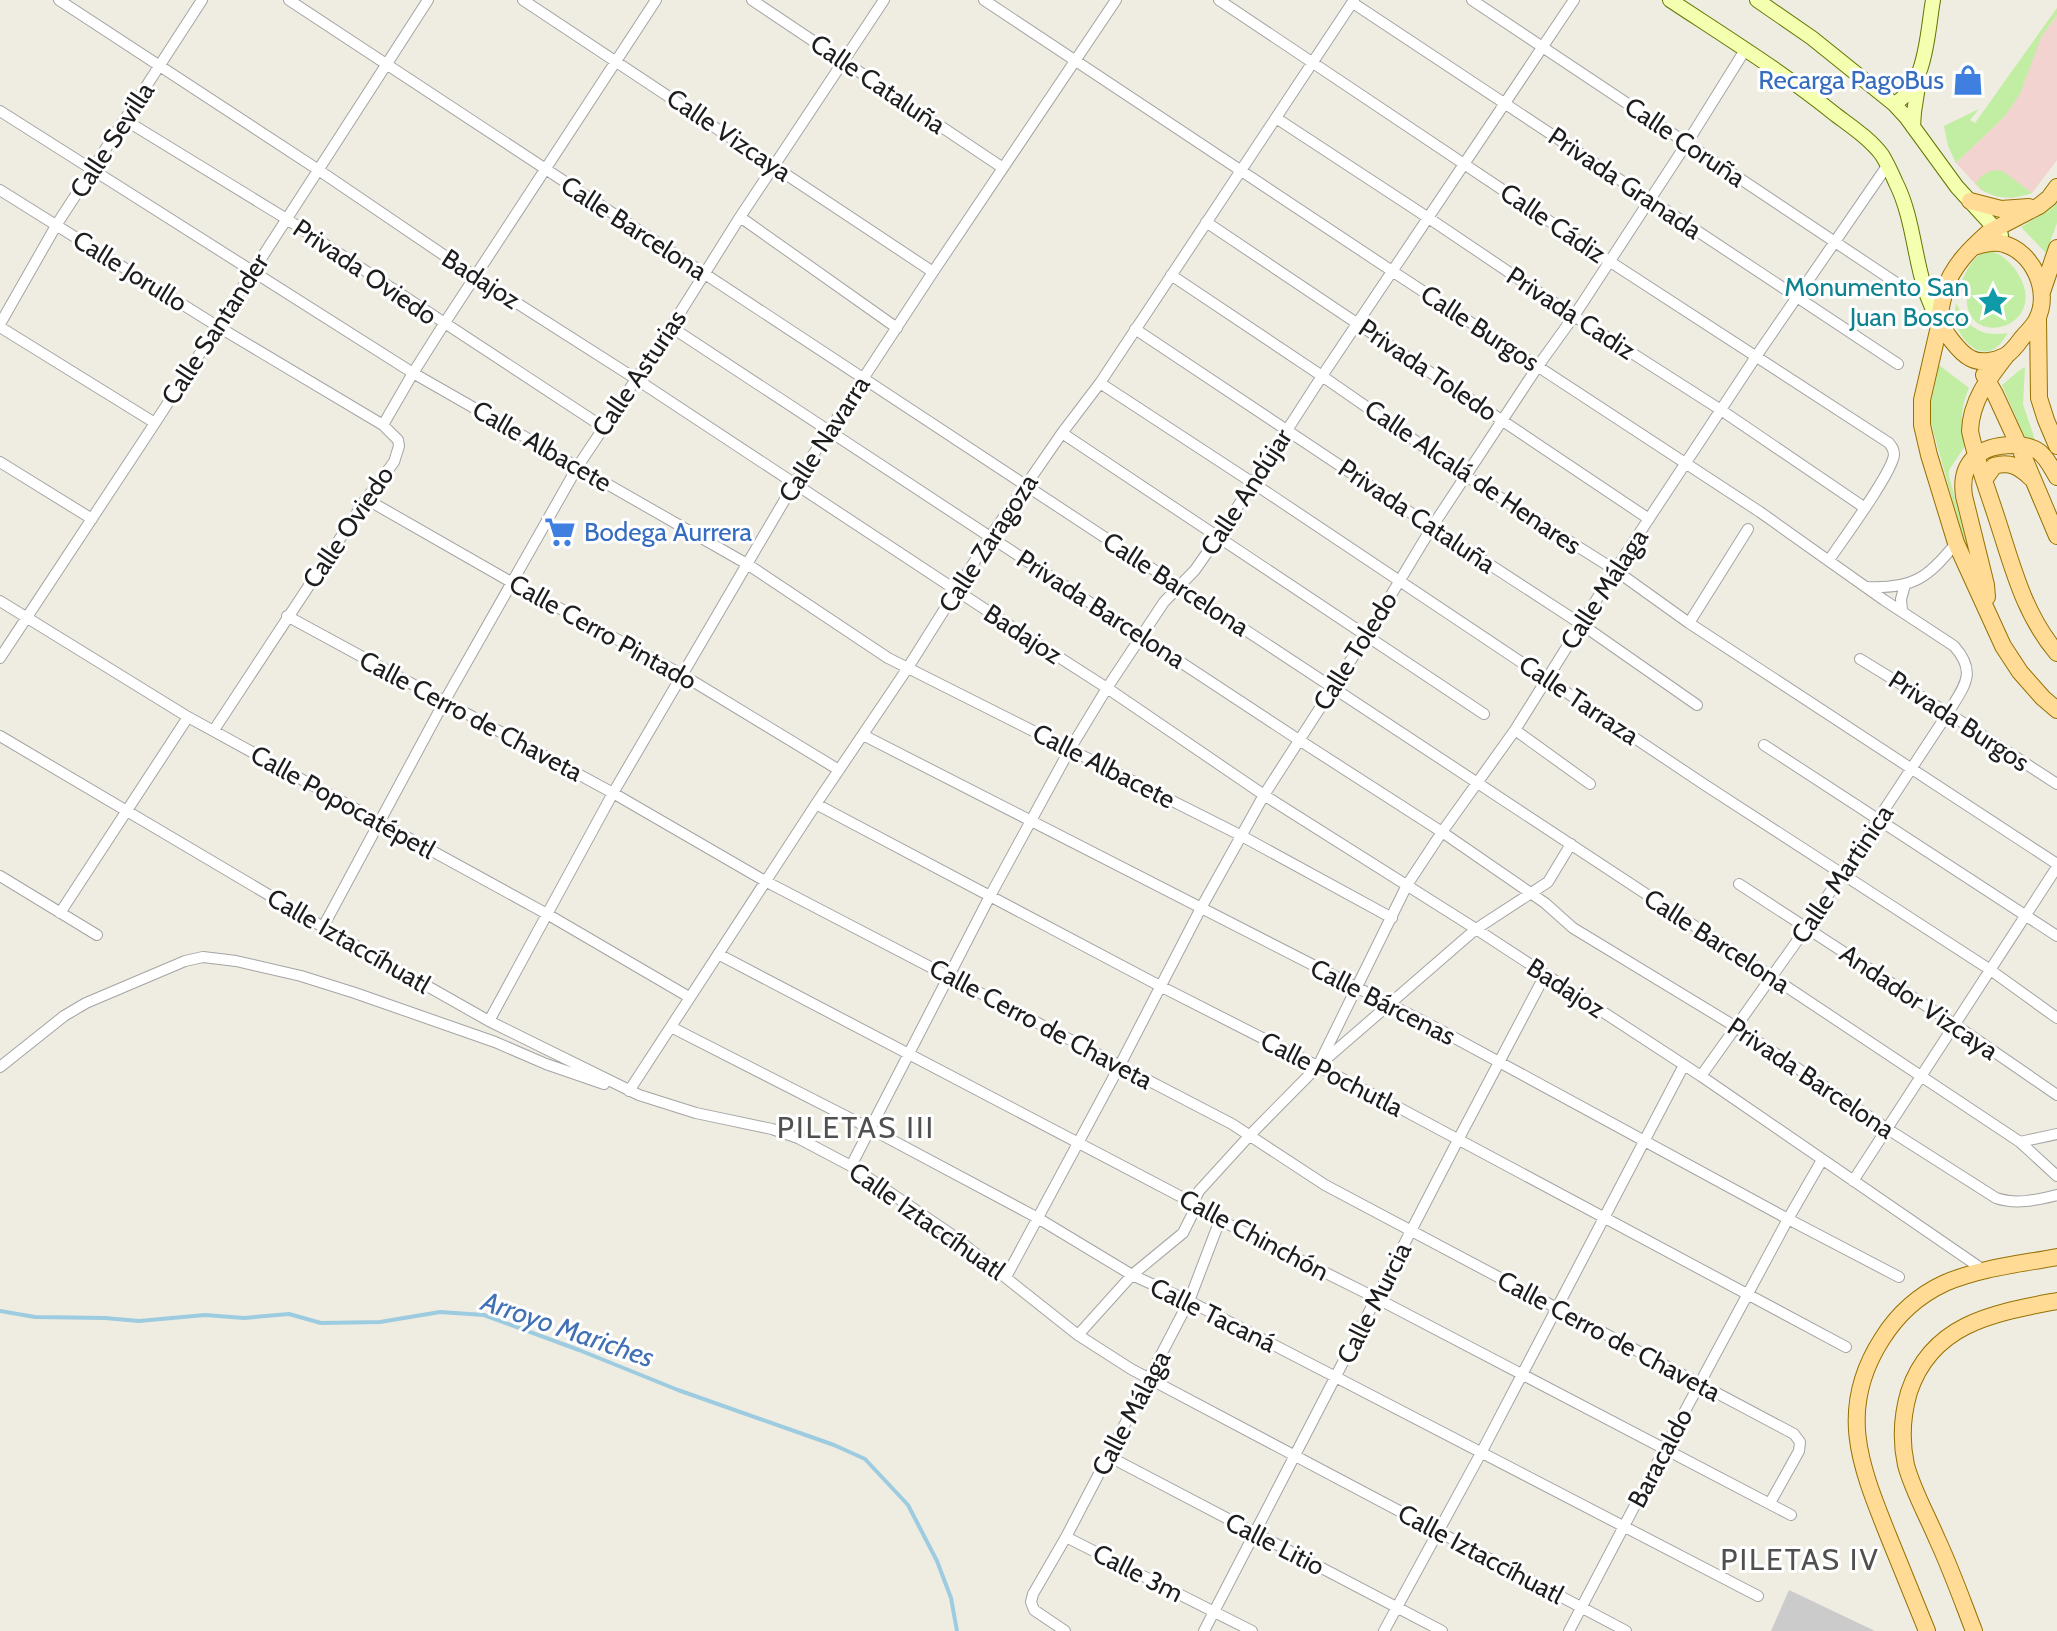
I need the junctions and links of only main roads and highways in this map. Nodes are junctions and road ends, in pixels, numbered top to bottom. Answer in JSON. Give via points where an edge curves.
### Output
{"nodes":[{"id":1,"x":2057,"y":187,"type":"edge"},
{"id":2,"x":1970,"y":201,"type":"road end"},
{"id":3,"x":2039,"y":206,"type":"junction"},
{"id":4,"x":1974,"y":247,"type":"junction"},
{"id":5,"x":2057,"y":248,"type":"edge"},
{"id":6,"x":2042,"y":292,"type":"junction"},
{"id":7,"x":2038,"y":318,"type":"junction"},
{"id":8,"x":1940,"y":322,"type":"junction"},
{"id":9,"x":2008,"y":355,"type":"junction"},
{"id":10,"x":1970,"y":359,"type":"junction"},
{"id":11,"x":1988,"y":380,"type":"junction"},
{"id":12,"x":2019,"y":446,"type":"junction"},
{"id":13,"x":2057,"y":446,"type":"edge"},
{"id":14,"x":1976,"y":455,"type":"junction"},
{"id":15,"x":2057,"y":477,"type":"edge"},
{"id":16,"x":1984,"y":480,"type":"junction"},
{"id":17,"x":2035,"y":482,"type":"junction"},
{"id":18,"x":2057,"y":536,"type":"edge"},
{"id":19,"x":1989,"y":616,"type":"junction"},
{"id":20,"x":2057,"y":653,"type":"edge"},
{"id":21,"x":2057,"y":710,"type":"edge"},
{"id":22,"x":2057,"y":1257,"type":"edge"},
{"id":23,"x":2057,"y":1301,"type":"edge"},
{"id":24,"x":1927,"y":1631,"type":"edge"},
{"id":25,"x":1974,"y":1631,"type":"edge"}],
"edges":[{"from":1,"to":3,"type":"main road"},
{"from":2,"to":3,"type":"main road","via":[[2001,209]]},
{"from":3,"to":4,"type":"main road","via":[[1995,227]]},
{"from":4,"to":6,"type":"main road","via":[[2008,245],[2031,265]]},
{"from":4,"to":8,"type":"main road","via":[[1948,282]]},
{"from":5,"to":6,"type":"main road"},
{"from":6,"to":7,"type":"main road"},
{"from":7,"to":9,"type":"main road"},
{"from":7,"to":13,"type":"main road","via":[[2039,398]]},
{"from":8,"to":10,"type":"main road"},
{"from":8,"to":19,"type":"main road","via":[[1922,400],[1922,425],[1956,543]]},
{"from":9,"to":10,"type":"main road"},
{"from":9,"to":11,"type":"main road"},
{"from":10,"to":11,"type":"main road"},
{"from":11,"to":12,"type":"main road"},
{"from":11,"to":14,"type":"main road","via":[[1972,417]]},
{"from":12,"to":14,"type":"main road","via":[[1994,447]]},
{"from":12,"to":15,"type":"main road","via":[[2038,451]]},
{"from":12,"to":17,"type":"main road"},
{"from":14,"to":16,"type":"main road"},
{"from":14,"to":19,"type":"main road","via":[[1962,484]]},
{"from":16,"to":17,"type":"main road","via":[[1994,466],[2007,464],[2021,468]]},
{"from":16,"to":20,"type":"main road","via":[[2021,594]]},
{"from":17,"to":18,"type":"main road"},
{"from":19,"to":21,"type":"main road","via":[[2020,672]]},
{"from":22,"to":24,"type":"main road","via":[[1985,1271],[1930,1291],[1892,1324],[1862,1381],[1860,1458]]},
{"from":23,"to":25,"type":"main road","via":[[1988,1316],[1945,1338],[1919,1371],[1906,1403],[1903,1439],[1910,1478]]}]}
